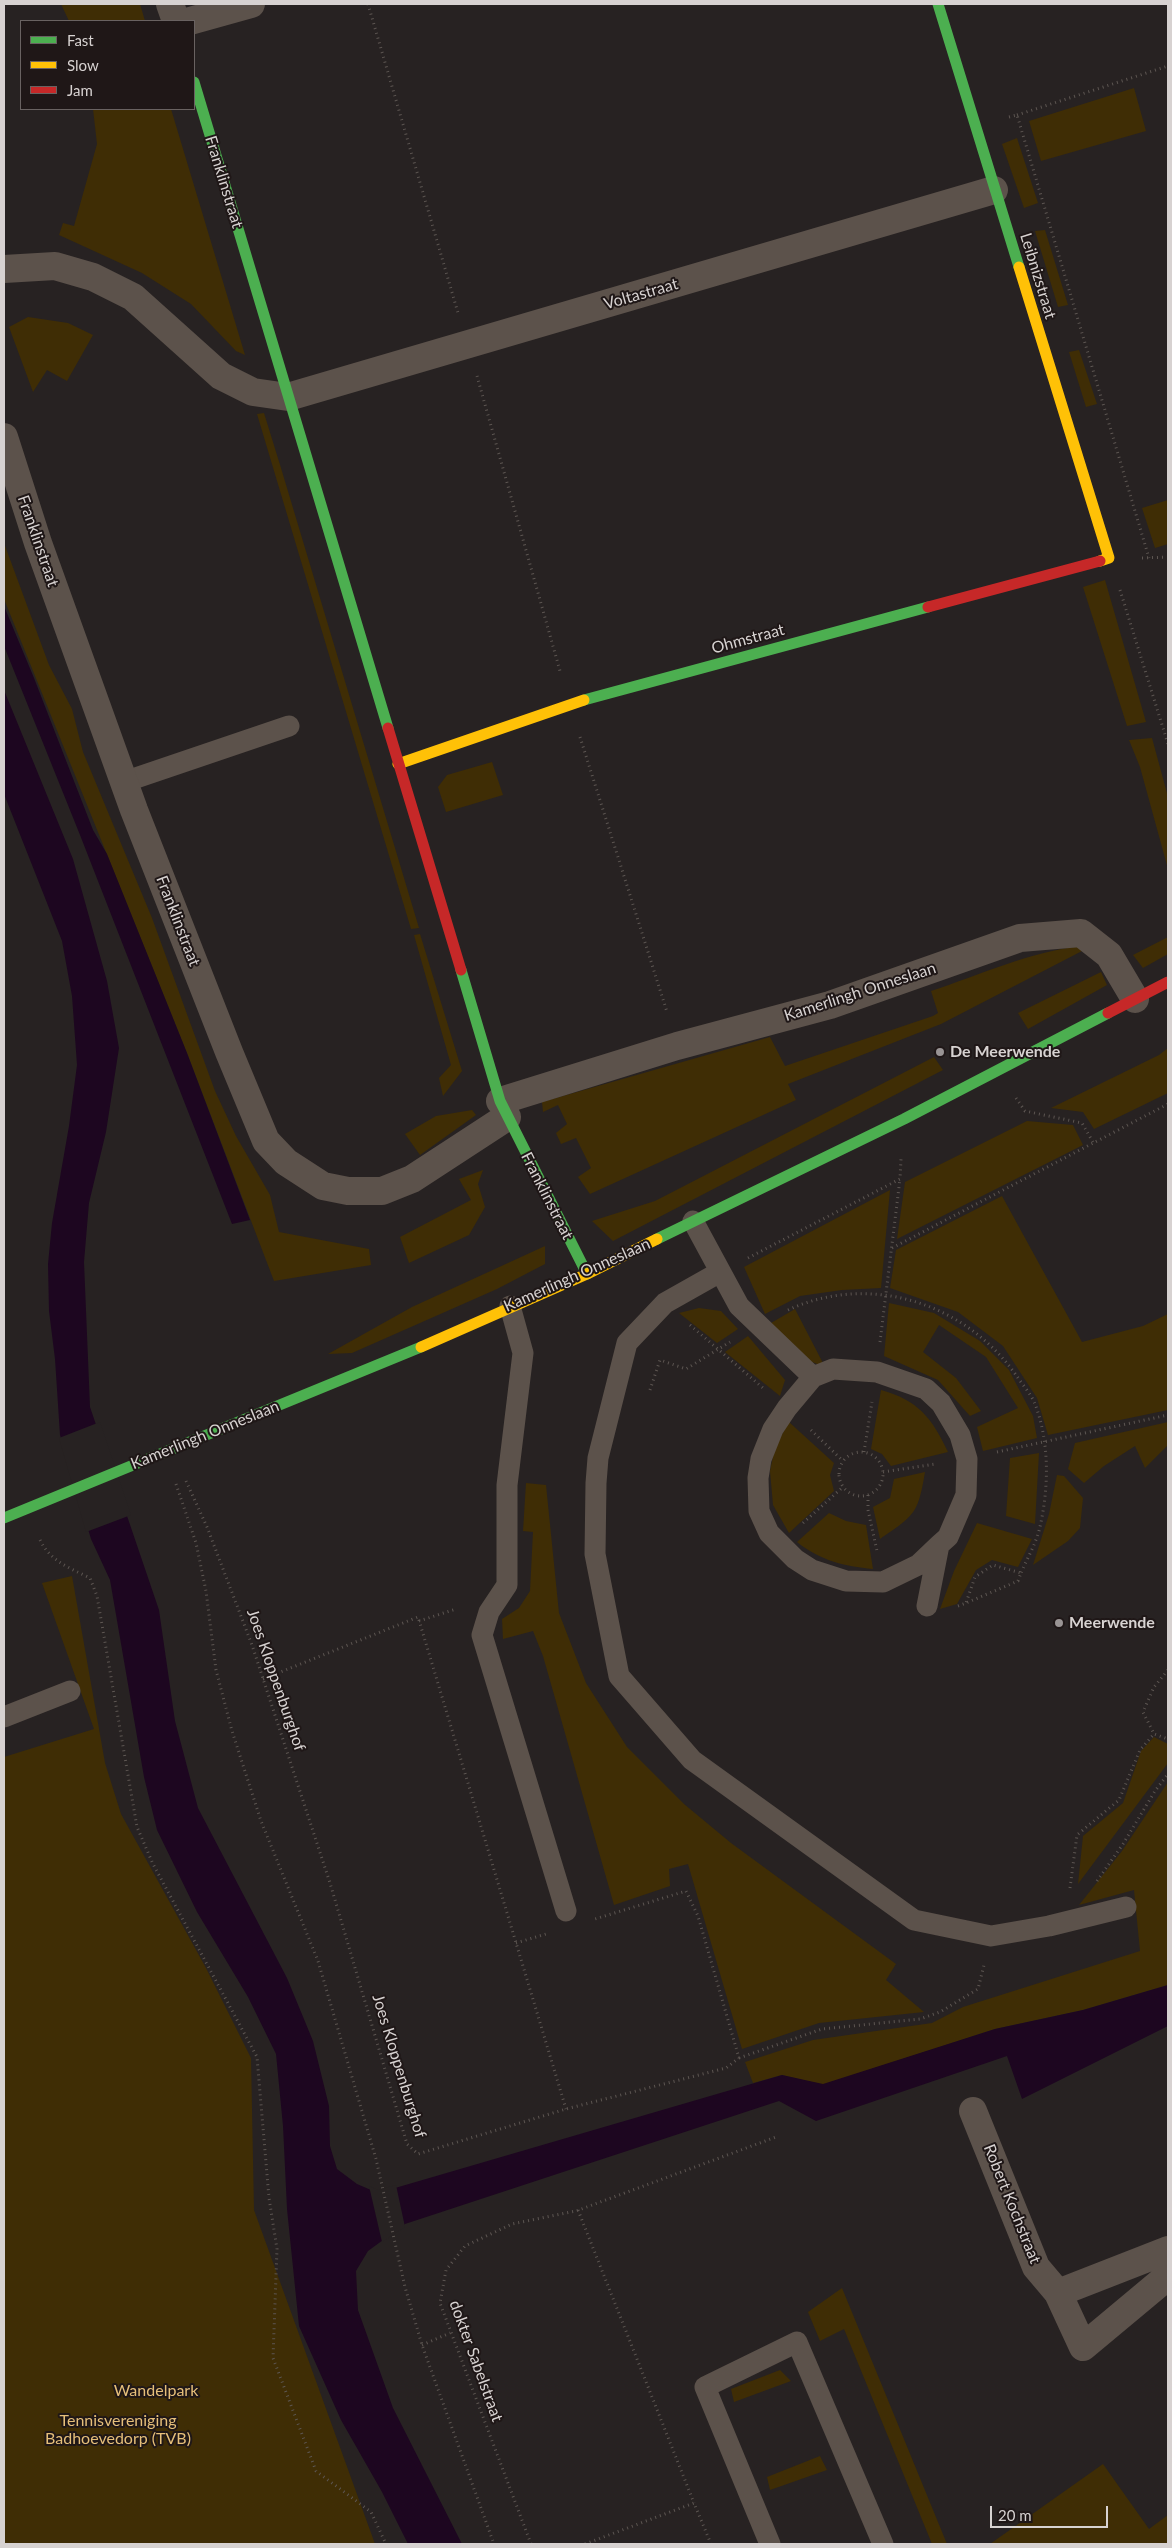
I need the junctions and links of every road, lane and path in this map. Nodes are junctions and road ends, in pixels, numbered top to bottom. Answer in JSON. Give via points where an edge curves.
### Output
{"nodes":[{"id":1,"x":170,"y":4,"type":"edge"},
{"id":2,"x":250,"y":4,"type":"edge"},
{"id":3,"x":368,"y":4,"type":"edge"},
{"id":4,"x":938,"y":4,"type":"edge"},
{"id":5,"x":176,"y":20,"type":"edge"},
{"id":6,"x":194,"y":20,"type":"edge"},
{"id":7,"x":1168,"y":66,"type":"edge"},
{"id":8,"x":195,"y":85,"type":"edge"},
{"id":9,"x":1017,"y":115,"type":"junction"},
{"id":10,"x":975,"y":128,"type":"junction"},
{"id":11,"x":994,"y":190,"type":"junction"},
{"id":12,"x":4,"y":269,"type":"edge"},
{"id":13,"x":468,"y":344,"type":"junction"},
{"id":14,"x":288,"y":397,"type":"junction"},
{"id":15,"x":4,"y":437,"type":"edge"},
{"id":16,"x":1110,"y":558,"type":"junction"},
{"id":17,"x":1149,"y":558,"type":"dead end"},
{"id":18,"x":570,"y":704,"type":"junction"},
{"id":19,"x":289,"y":726,"type":"dead end"},
{"id":20,"x":1168,"y":744,"type":"edge"},
{"id":21,"x":398,"y":764,"type":"junction"},
{"id":22,"x":124,"y":782,"type":"junction"},
{"id":23,"x":1168,"y":982,"type":"edge"},
{"id":24,"x":1135,"y":998,"type":"junction"},
{"id":25,"x":677,"y":1046,"type":"junction"},
{"id":26,"x":998,"y":1070,"type":"junction"},
{"id":27,"x":1168,"y":1104,"type":"edge"},
{"id":28,"x":503,"y":1109,"type":"junction"},
{"id":29,"x":904,"y":1119,"type":"junction"},
{"id":30,"x":1094,"y":1144,"type":"junction"},
{"id":31,"x":900,"y":1178,"type":"junction"},
{"id":32,"x":693,"y":1221,"type":"junction"},
{"id":33,"x":892,"y":1248,"type":"junction"},
{"id":34,"x":720,"y":1272,"type":"junction"},
{"id":35,"x":587,"y":1274,"type":"junction"},
{"id":36,"x":665,"y":1303,"type":"junction"},
{"id":37,"x":510,"y":1306,"type":"junction"},
{"id":38,"x":877,"y":1372,"type":"junction"},
{"id":39,"x":813,"y":1377,"type":"junction"},
{"id":40,"x":787,"y":1408,"type":"junction"},
{"id":41,"x":1168,"y":1415,"type":"edge"},
{"id":42,"x":161,"y":1452,"type":"junction"},
{"id":43,"x":864,"y":1452,"type":"junction"},
{"id":44,"x":967,"y":1459,"type":"junction"},
{"id":45,"x":843,"y":1461,"type":"junction"},
{"id":46,"x":883,"y":1472,"type":"junction"},
{"id":47,"x":844,"y":1487,"type":"junction"},
{"id":48,"x":868,"y":1496,"type":"junction"},
{"id":49,"x":4,"y":1518,"type":"edge"},
{"id":50,"x":40,"y":1540,"type":"dead end"},
{"id":51,"x":780,"y":1544,"type":"junction"},
{"id":52,"x":939,"y":1545,"type":"junction"},
{"id":53,"x":883,"y":1582,"type":"junction"},
{"id":54,"x":966,"y":1603,"type":"joint"},
{"id":55,"x":927,"y":1606,"type":"dead end"},
{"id":56,"x":1168,"y":1670,"type":"edge"},
{"id":57,"x":263,"y":1679,"type":"junction"},
{"id":58,"x":70,"y":1691,"type":"dead end"},
{"id":59,"x":4,"y":1716,"type":"edge"},
{"id":60,"x":1154,"y":1734,"type":"junction"},
{"id":61,"x":1168,"y":1739,"type":"edge"},
{"id":62,"x":1168,"y":1774,"type":"edge"},
{"id":63,"x":1092,"y":1886,"type":"dead end"},
{"id":64,"x":1126,"y":1907,"type":"dead end"},
{"id":65,"x":566,"y":1911,"type":"dead end"},
{"id":66,"x":591,"y":1920,"type":"dead end"},
{"id":67,"x":1049,"y":1926,"type":"junction"},
{"id":68,"x":554,"y":1932,"type":"dead end"},
{"id":69,"x":991,"y":1936,"type":"junction"},
{"id":70,"x":516,"y":1943,"type":"junction"},
{"id":71,"x":739,"y":2058,"type":"junction"},
{"id":72,"x":566,"y":2109,"type":"junction"},
{"id":73,"x":973,"y":2111,"type":"dead end"},
{"id":74,"x":776,"y":2137,"type":"dead end"},
{"id":75,"x":578,"y":2210,"type":"junction"},
{"id":76,"x":1168,"y":2250,"type":"edge"},
{"id":77,"x":1168,"y":2276,"type":"edge"},
{"id":78,"x":1058,"y":2293,"type":"junction"},
{"id":79,"x":450,"y":2333,"type":"junction"},
{"id":80,"x":422,"y":2345,"type":"junction"},
{"id":81,"x":694,"y":2503,"type":"junction"},
{"id":82,"x":386,"y":2544,"type":"edge"},
{"id":83,"x":494,"y":2544,"type":"edge"},
{"id":84,"x":531,"y":2544,"type":"edge"},
{"id":85,"x":585,"y":2544,"type":"edge"},
{"id":86,"x":711,"y":2544,"type":"edge"},
{"id":87,"x":770,"y":2544,"type":"edge"},
{"id":88,"x":883,"y":2544,"type":"edge"}],
"edges":[{"from":1,"to":5,"type":"street"},
{"from":2,"to":6,"type":"street"},
{"from":3,"to":13,"type":"path"},
{"from":4,"to":10,"type":"street","name":"Leibnizstraat"},
{"from":7,"to":9,"type":"path"},
{"from":8,"to":14,"type":"street","name":"Franklinstraat"},
{"from":9,"to":10,"type":"path"},
{"from":9,"to":17,"type":"path"},
{"from":10,"to":11,"type":"street","name":"Leibnizstraat"},
{"from":11,"to":13,"type":"street","name":"Voltastraat"},
{"from":11,"to":16,"type":"street","name":"Leibnizstraat"},
{"from":12,"to":14,"type":"street","via":[[55,266],[93,277],[133,297],[220,376],[252,392]]},
{"from":13,"to":14,"type":"street","name":"Voltastraat"},
{"from":13,"to":18,"type":"path"},
{"from":14,"to":21,"type":"street","name":"Franklinstraat"},
{"from":15,"to":22,"type":"street","name":"Franklinstraat","via":[[38,543]]},
{"from":16,"to":18,"type":"street","name":"Ohmstraat"},
{"from":16,"to":20,"type":"path"},
{"from":18,"to":21,"type":"street","name":"Ohmstraat"},
{"from":18,"to":25,"type":"path"},
{"from":19,"to":22,"type":"lane"},
{"from":21,"to":28,"type":"street","name":"Franklinstraat"},
{"from":22,"to":28,"type":"street","name":"Franklinstraat","via":[[228,1052],[266,1141],[286,1162],[323,1186],[348,1191],[382,1191],[412,1178]]},
{"from":23,"to":24,"type":"street","name":"Kamerlingh Onneslaan"},
{"from":24,"to":25,"type":"street","name":"Kamerlingh Onneslaan","via":[[1109,955],[1081,933],[1020,938],[830,1005]]},
{"from":24,"to":26,"type":"street","name":"Kamerlingh Onneslaan"},
{"from":25,"to":28,"type":"street","name":"Kamerlingh Onneslaan"},
{"from":26,"to":29,"type":"street","name":"Kamerlingh Onneslaan"},
{"from":26,"to":30,"type":"path","via":[[1025,1112],[1082,1123]]},
{"from":27,"to":30,"type":"path"},
{"from":28,"to":35,"type":"street","name":"Franklinstraat"},
{"from":29,"to":31,"type":"path"},
{"from":29,"to":32,"type":"street","name":"Kamerlingh Onneslaan"},
{"from":30,"to":33,"type":"path"},
{"from":31,"to":33,"type":"path"},
{"from":31,"to":34,"type":"path"},
{"from":32,"to":34,"type":"lane"},
{"from":32,"to":35,"type":"street","name":"Kamerlingh Onneslaan"},
{"from":33,"to":38,"type":"path"},
{"from":34,"to":36,"type":"lane"},
{"from":34,"to":39,"type":"lane","via":[[739,1306]]},
{"from":35,"to":37,"type":"street","name":"Kamerlingh Onneslaan"},
{"from":36,"to":40,"type":"path"},
{"from":36,"to":69,"type":"lane","via":[[627,1343],[598,1458],[595,1554],[619,1676],[692,1760],[914,1920]]},
{"from":37,"to":42,"type":"street","name":"Kamerlingh Onneslaan","via":[[381,1365]]},
{"from":37,"to":65,"type":"lane","via":[[523,1353],[507,1485],[508,1585],[489,1612],[482,1635]]},
{"from":38,"to":39,"type":"lane","via":[[833,1369]]},
{"from":38,"to":43,"type":"path"},
{"from":38,"to":44,"type":"lane","via":[[926,1389],[941,1403],[960,1435]]},
{"from":39,"to":40,"type":"lane"},
{"from":40,"to":45,"type":"path"},
{"from":40,"to":51,"type":"lane","via":[[767,1444],[758,1478],[759,1511],[770,1533]]},
{"from":41,"to":44,"type":"path"},
{"from":42,"to":49,"type":"street","name":"Kamerlingh Onneslaan"},
{"from":42,"to":57,"type":"path","name":"Joes Kloppenburghof","via":[[189,1485],[208,1527]]},
{"from":42,"to":80,"type":"path","via":[[177,1485],[196,1543],[216,1670],[232,1731],[261,1821],[318,1962],[376,2158],[405,2287]]},
{"from":43,"to":45,"type":"path","via":[[852,1454]]},
{"from":43,"to":46,"type":"path","via":[[878,1459]]},
{"from":44,"to":46,"type":"path"},
{"from":44,"to":52,"type":"lane","via":[[966,1495],[948,1537]]},
{"from":45,"to":47,"type":"path","via":[[839,1473]]},
{"from":46,"to":48,"type":"path","via":[[881,1484]]},
{"from":47,"to":48,"type":"path","via":[[853,1494]]},
{"from":47,"to":51,"type":"path"},
{"from":48,"to":53,"type":"path"},
{"from":50,"to":82,"type":"path","via":[[58,1563],[90,1578],[97,1596],[137,1827],[153,1864],[256,2057],[277,2249],[273,2358],[316,2471],[370,2512]]},
{"from":51,"to":53,"type":"lane","via":[[795,1560],[812,1570],[846,1581]]},
{"from":52,"to":53,"type":"lane","via":[[918,1565]]},
{"from":52,"to":55,"type":"lane"},
{"from":54,"to":54,"type":"path","via":[[1018,1581],[1021,1573],[993,1565],[975,1577]]},
{"from":56,"to":60,"type":"path","via":[[1154,1687],[1143,1712]]},
{"from":57,"to":70,"type":"path","via":[[418,1617]]},
{"from":57,"to":72,"type":"path","name":"Joes Kloppenburghof","via":[[330,1883],[407,2144],[418,2154]]},
{"from":58,"to":59,"type":"lane"},
{"from":60,"to":61,"type":"path"},
{"from":60,"to":67,"type":"path","via":[[1140,1750],[1119,1800],[1076,1835],[1068,1906]]},
{"from":62,"to":63,"type":"path"},
{"from":64,"to":67,"type":"lane"},
{"from":66,"to":71,"type":"path","via":[[686,1891],[698,1916]]},
{"from":67,"to":69,"type":"lane"},
{"from":68,"to":70,"type":"path"},
{"from":69,"to":71,"type":"path","name":"Joes Kloppenburghof","via":[[978,1989],[940,2012],[920,2019],[822,2029]]},
{"from":70,"to":72,"type":"path"},
{"from":71,"to":72,"type":"path","name":"Joes Kloppenburghof","via":[[726,2068]]},
{"from":73,"to":78,"type":"street","name":"Robert Kochstraat","via":[[1036,2268]]},
{"from":74,"to":75,"type":"path","name":"dokter Sabelstraat"},
{"from":75,"to":79,"type":"path","name":"dokter Sabelstraat","via":[[512,2224],[465,2246],[446,2270],[442,2284],[440,2303]]},
{"from":75,"to":81,"type":"path"},
{"from":76,"to":78,"type":"street"},
{"from":77,"to":78,"type":"street","name":"Robert Kochstraat","via":[[1083,2347]]},
{"from":79,"to":80,"type":"path"},
{"from":79,"to":84,"type":"path","name":"dokter Sabelstraat"},
{"from":80,"to":83,"type":"path"},
{"from":81,"to":85,"type":"path"},
{"from":81,"to":86,"type":"path"},
{"from":87,"to":88,"type":"lane","via":[[705,2388],[798,2342]]}]}
